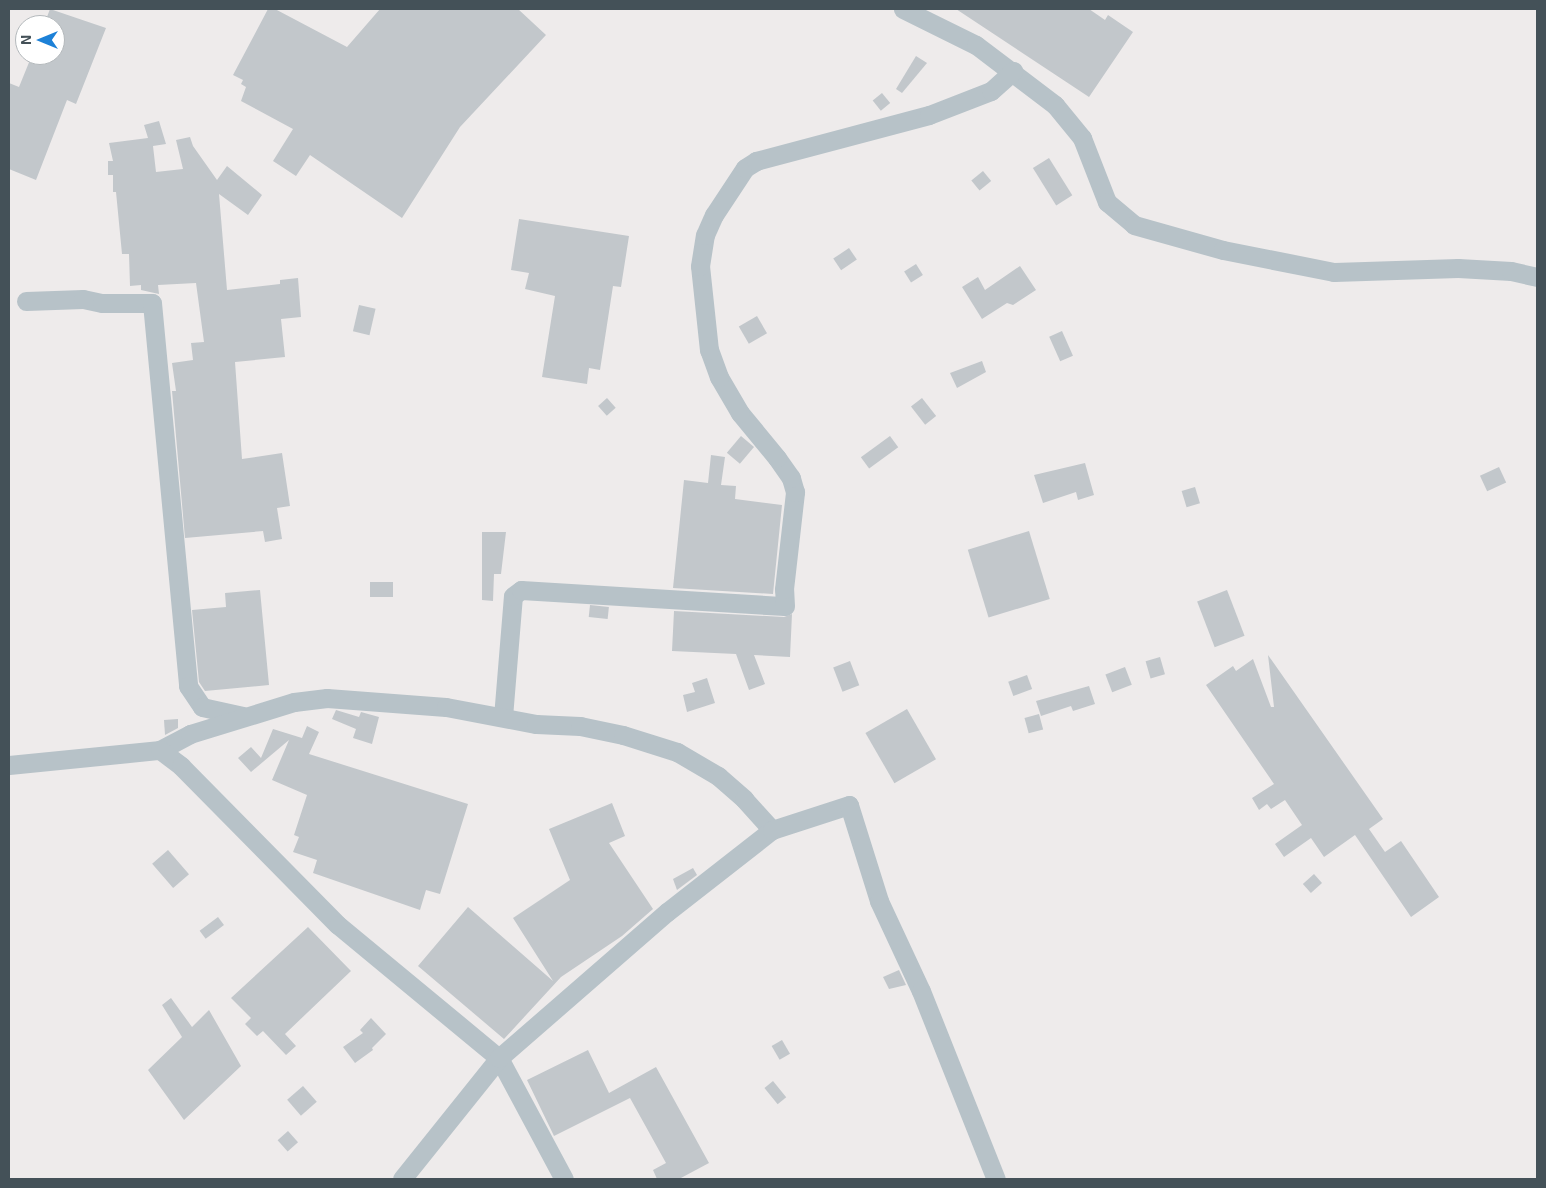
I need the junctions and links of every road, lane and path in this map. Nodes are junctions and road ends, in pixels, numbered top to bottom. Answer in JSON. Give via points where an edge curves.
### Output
{"nodes":[{"id":1,"x":903,"y":9,"type":"edge"},
{"id":2,"x":1013,"y":71,"type":"junction"},
{"id":3,"x":1537,"y":278,"type":"edge"},
{"id":4,"x":26,"y":301,"type":"dead end"},
{"id":5,"x":247,"y":716,"type":"junction"},
{"id":6,"x":503,"y":717,"type":"junction"},
{"id":7,"x":160,"y":750,"type":"junction"},
{"id":8,"x":9,"y":765,"type":"edge"},
{"id":9,"x":772,"y":830,"type":"junction"},
{"id":10,"x":499,"y":1058,"type":"junction"},
{"id":11,"x":402,"y":1179,"type":"edge"},
{"id":12,"x":564,"y":1179,"type":"edge"},
{"id":13,"x":996,"y":1179,"type":"edge"}],
"edges":[{"from":1,"to":2,"type":"street","via":[[976,45]]},
{"from":2,"to":3,"type":"street","via":[[1055,105],[1082,138],[1107,202],[1134,225],[1223,250],[1334,272],[1458,268],[1511,271]]},
{"from":2,"to":6,"type":"street","via":[[990,91],[929,114],[756,161],[745,168],[714,215],[700,266],[709,350],[719,377],[740,413],[782,464],[795,492],[785,606],[521,590],[513,596]]},
{"from":4,"to":5,"type":"street","via":[[83,299],[102,303],[152,303],[188,686],[202,707]]},
{"from":5,"to":6,"type":"street","via":[[294,702],[326,698],[446,708]]},
{"from":5,"to":7,"type":"street","via":[[190,734]]},
{"from":6,"to":9,"type":"street","via":[[623,735],[677,752],[718,776]]},
{"from":7,"to":8,"type":"street"},
{"from":7,"to":10,"type":"street","via":[[247,829],[338,925]]},
{"from":9,"to":10,"type":"street","via":[[660,918]]},
{"from":9,"to":13,"type":"street","via":[[849,805],[879,901],[922,991]]},
{"from":10,"to":11,"type":"street"},
{"from":10,"to":12,"type":"street"}]}
